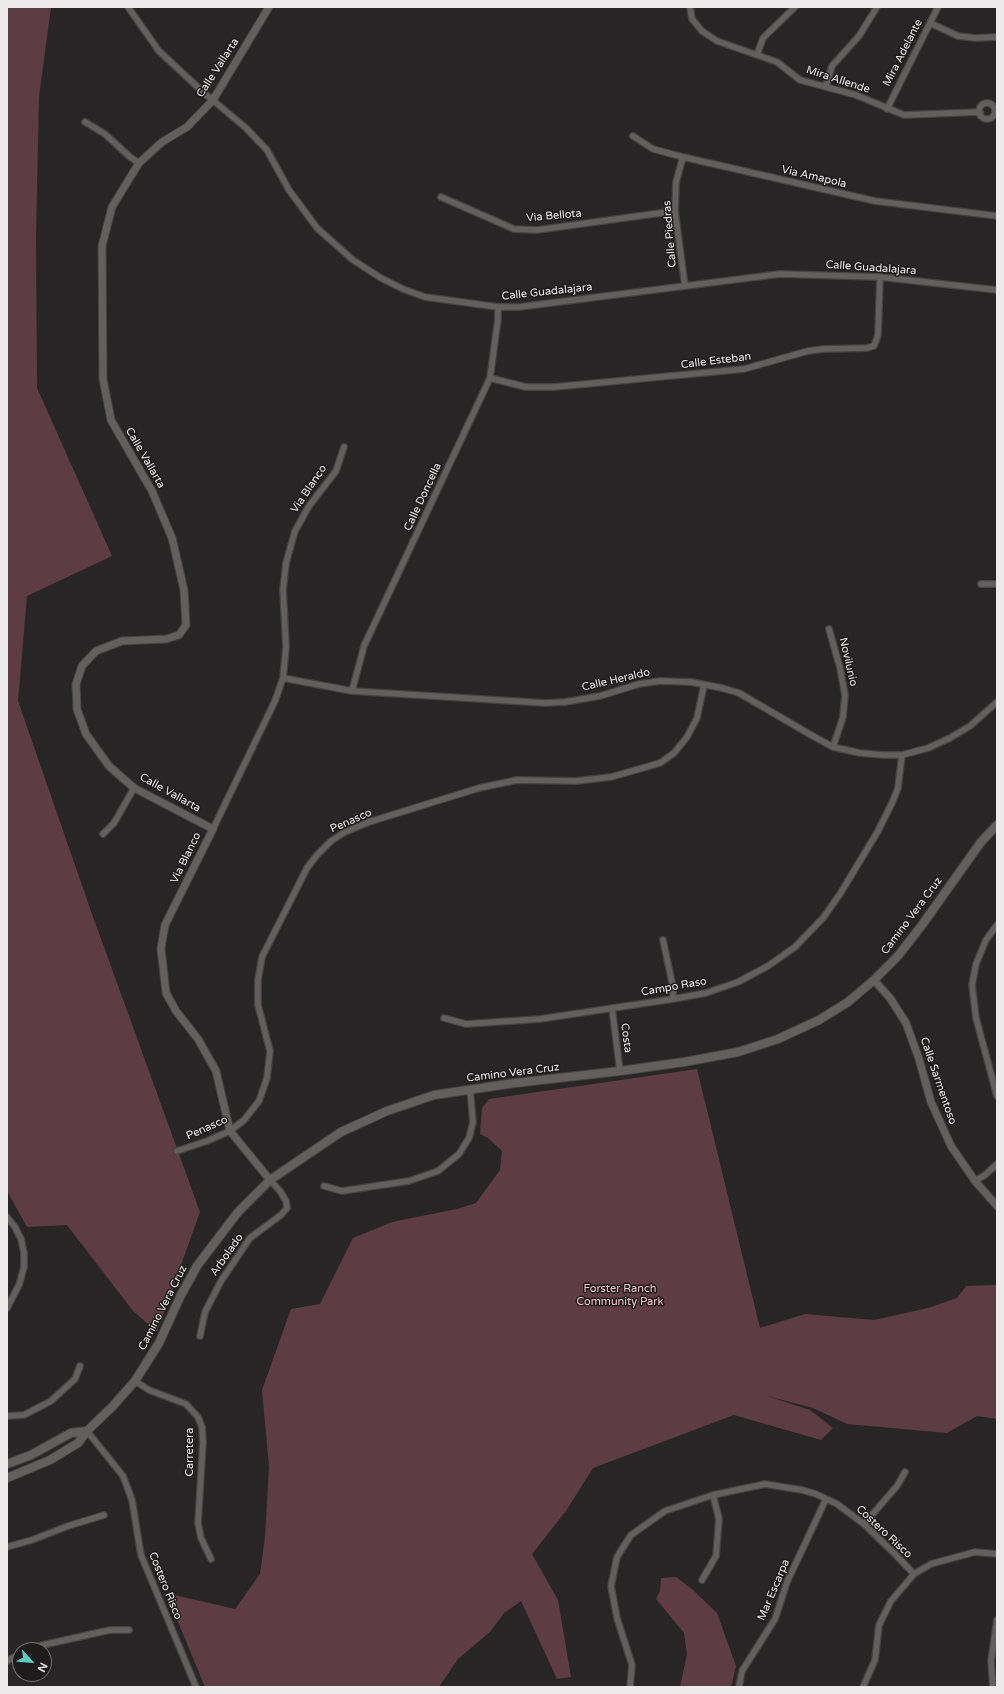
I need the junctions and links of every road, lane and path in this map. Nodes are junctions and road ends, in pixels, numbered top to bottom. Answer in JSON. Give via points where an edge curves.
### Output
{"nodes":[{"id":1,"x":128,"y":7,"type":"edge"},
{"id":2,"x":268,"y":7,"type":"edge"},
{"id":3,"x":690,"y":7,"type":"edge"},
{"id":4,"x":795,"y":7,"type":"edge"},
{"id":5,"x":877,"y":7,"type":"edge"},
{"id":6,"x":938,"y":7,"type":"edge"},
{"id":7,"x":930,"y":23,"type":"junction"},
{"id":8,"x":997,"y":37,"type":"edge"},
{"id":9,"x":757,"y":55,"type":"junction"},
{"id":10,"x":826,"y":86,"type":"junction"},
{"id":11,"x":213,"y":100,"type":"junction"},
{"id":12,"x":887,"y":109,"type":"junction"},
{"id":13,"x":980,"y":112,"type":"dead end"},
{"id":14,"x":85,"y":122,"type":"dead end"},
{"id":15,"x":633,"y":136,"type":"dead end"},
{"id":16,"x":683,"y":157,"type":"junction"},
{"id":17,"x":139,"y":163,"type":"junction"},
{"id":18,"x":441,"y":197,"type":"dead end"},
{"id":19,"x":675,"y":211,"type":"junction"},
{"id":20,"x":997,"y":216,"type":"edge"},
{"id":21,"x":880,"y":277,"type":"junction"},
{"id":22,"x":685,"y":286,"type":"junction"},
{"id":23,"x":997,"y":290,"type":"edge"},
{"id":24,"x":498,"y":307,"type":"junction"},
{"id":25,"x":490,"y":378,"type":"junction"},
{"id":26,"x":344,"y":447,"type":"dead end"},
{"id":27,"x":981,"y":584,"type":"dead end"},
{"id":28,"x":997,"y":584,"type":"edge"},
{"id":29,"x":829,"y":629,"type":"dead end"},
{"id":30,"x":283,"y":678,"type":"junction"},
{"id":31,"x":704,"y":685,"type":"junction"},
{"id":32,"x":352,"y":691,"type":"junction"},
{"id":33,"x":997,"y":702,"type":"edge"},
{"id":34,"x":833,"y":747,"type":"junction"},
{"id":35,"x":902,"y":755,"type":"junction"},
{"id":36,"x":134,"y":788,"type":"junction"},
{"id":37,"x":997,"y":825,"type":"edge"},
{"id":38,"x":213,"y":829,"type":"junction"},
{"id":39,"x":103,"y":834,"type":"dead end"},
{"id":40,"x":997,"y":925,"type":"edge"},
{"id":41,"x":663,"y":940,"type":"dead end"},
{"id":42,"x":874,"y":980,"type":"junction"},
{"id":43,"x":673,"y":999,"type":"junction"},
{"id":44,"x":612,"y":1008,"type":"junction"},
{"id":45,"x":444,"y":1018,"type":"dead end"},
{"id":46,"x":620,"y":1071,"type":"junction"},
{"id":47,"x":470,"y":1089,"type":"junction"},
{"id":48,"x":997,"y":1096,"type":"edge"},
{"id":49,"x":230,"y":1131,"type":"junction"},
{"id":50,"x":178,"y":1151,"type":"dead end"},
{"id":51,"x":997,"y":1164,"type":"edge"},
{"id":52,"x":270,"y":1180,"type":"junction"},
{"id":53,"x":975,"y":1181,"type":"junction"},
{"id":54,"x":324,"y":1186,"type":"dead end"},
{"id":55,"x":997,"y":1206,"type":"edge"},
{"id":56,"x":7,"y":1217,"type":"edge"},
{"id":57,"x":9,"y":1298,"type":"edge"},
{"id":58,"x":7,"y":1308,"type":"edge"},
{"id":59,"x":200,"y":1336,"type":"dead end"},
{"id":60,"x":80,"y":1366,"type":"dead end"},
{"id":61,"x":135,"y":1381,"type":"junction"},
{"id":62,"x":7,"y":1416,"type":"edge"},
{"id":63,"x":87,"y":1431,"type":"junction"},
{"id":64,"x":7,"y":1464,"type":"edge"},
{"id":65,"x":905,"y":1472,"type":"dead end"},
{"id":66,"x":7,"y":1478,"type":"edge"},
{"id":67,"x":713,"y":1495,"type":"junction"},
{"id":68,"x":826,"y":1499,"type":"junction"},
{"id":69,"x":104,"y":1515,"type":"dead end"},
{"id":70,"x":864,"y":1524,"type":"junction"},
{"id":71,"x":7,"y":1546,"type":"edge"},
{"id":72,"x":997,"y":1554,"type":"edge"},
{"id":73,"x":211,"y":1559,"type":"dead end"},
{"id":74,"x":914,"y":1574,"type":"junction"},
{"id":75,"x":702,"y":1580,"type":"dead end"},
{"id":76,"x":997,"y":1620,"type":"edge"},
{"id":77,"x":129,"y":1630,"type":"dead end"},
{"id":78,"x":52,"y":1643,"type":"edge"},
{"id":79,"x":196,"y":1687,"type":"edge"},
{"id":80,"x":630,"y":1687,"type":"edge"},
{"id":81,"x":739,"y":1687,"type":"edge"},
{"id":82,"x":863,"y":1687,"type":"edge"},
{"id":83,"x":993,"y":1687,"type":"edge"}],
"edges":[{"from":1,"to":11,"type":"street","name":"Calle Guadalajara","via":[[159,51]]},
{"from":2,"to":11,"type":"street","name":"Calle Vallarta"},
{"from":3,"to":9,"type":"street","name":"Mira Allende","via":[[692,19],[702,31],[717,41]]},
{"from":4,"to":9,"type":"street","via":[[763,38]]},
{"from":5,"to":10,"type":"street","via":[[859,36],[832,66]]},
{"from":6,"to":7,"type":"street","name":"Mira Adelante"},
{"from":7,"to":8,"type":"street","via":[[958,36]]},
{"from":7,"to":12,"type":"street","name":"Mira Adelante"},
{"from":9,"to":10,"type":"street","name":"Mira Allende","via":[[777,62],[800,80]]},
{"from":10,"to":12,"type":"street","name":"Mira Allende","via":[[856,95]]},
{"from":11,"to":17,"type":"street","name":"Calle Vallarta","via":[[187,127],[162,142]]},
{"from":11,"to":24,"type":"street","name":"Calle Guadalajara","via":[[267,150],[289,190],[317,228],[353,260],[381,278],[424,297]]},
{"from":12,"to":13,"type":"street","name":"Mira Allende","via":[[904,115]]},
{"from":14,"to":17,"type":"street","via":[[105,134]]},
{"from":15,"to":16,"type":"street","name":"Via Amapola","via":[[653,149]]},
{"from":16,"to":19,"type":"street","name":"Calle Piedras","via":[[676,182]]},
{"from":16,"to":20,"type":"street","name":"Via Amapola","via":[[874,201]]},
{"from":17,"to":36,"type":"street","name":"Calle Vallarta","via":[[112,207],[102,246],[103,379],[111,420],[152,491],[172,538],[184,590],[186,625],[179,635],[166,639],[122,641],[96,650],[82,666],[76,684],[77,709],[86,734],[109,766]]},
{"from":18,"to":19,"type":"street","name":"Via Bellota","via":[[514,229],[537,230]]},
{"from":19,"to":22,"type":"street","name":"Calle Piedras"},
{"from":21,"to":22,"type":"street","name":"Calle Guadalajara","via":[[780,274]]},
{"from":21,"to":23,"type":"street","name":"Calle Guadalajara"},
{"from":21,"to":25,"type":"street","name":"Calle Esteban","via":[[878,335],[874,346],[867,348],[808,351],[744,369],[554,387],[526,387]]},
{"from":22,"to":24,"type":"street","name":"Calle Guadalajara","via":[[519,307]]},
{"from":24,"to":25,"type":"street","name":"Calle Doncella"},
{"from":25,"to":32,"type":"street","name":"Calle Doncella","via":[[364,646]]},
{"from":26,"to":30,"type":"street","name":"Via Blanco","via":[[336,470],[309,506],[295,531],[286,563],[283,590],[286,647]]},
{"from":27,"to":28,"type":"street"},
{"from":29,"to":34,"type":"street","name":"Novilunio","via":[[845,695],[843,717]]},
{"from":30,"to":32,"type":"street","name":"Calle Heraldo"},
{"from":30,"to":38,"type":"street","name":"Via Blanco","via":[[275,702]]},
{"from":31,"to":32,"type":"street","name":"Calle Heraldo","via":[[660,681],[639,684],[600,696],[545,703]]},
{"from":31,"to":34,"type":"street","name":"Calle Heraldo","via":[[740,693]]},
{"from":31,"to":49,"type":"street","name":"Penasco","via":[[697,718],[687,737],[674,753],[660,763],[611,777],[576,781],[517,780],[479,788],[369,822],[331,841],[307,868],[262,957],[258,980],[258,1005],[270,1051],[267,1078],[255,1108]]},
{"from":33,"to":35,"type":"street","name":"Calle Heraldo","via":[[970,726],[950,738],[928,748]]},
{"from":34,"to":35,"type":"street","name":"Calle Heraldo","via":[[860,753]]},
{"from":35,"to":43,"type":"street","name":"Campo Raso","via":[[898,788],[892,803],[878,831],[823,918],[795,947],[768,966],[738,982],[706,993]]},
{"from":36,"to":38,"type":"street","name":"Calle Vallarta"},
{"from":36,"to":39,"type":"street","via":[[114,823]]},
{"from":37,"to":42,"type":"main road","name":"Camino Vera Cruz","via":[[981,842],[898,956]]},
{"from":38,"to":49,"type":"street","name":"Via Blanco","via":[[166,925],[161,948],[166,993],[176,1011],[198,1039],[216,1071]]},
{"from":40,"to":48,"type":"street","via":[[986,940],[976,964],[972,985],[976,1018]]},
{"from":41,"to":43,"type":"street","via":[[673,987]]},
{"from":42,"to":46,"type":"main road","name":"Camino Vera Cruz","via":[[848,1002],[819,1020],[778,1038],[738,1052]]},
{"from":42,"to":53,"type":"street","name":"Calle Sarmentoso","via":[[890,998],[906,1023],[941,1126],[956,1155]]},
{"from":43,"to":44,"type":"street","name":"Campo Raso"},
{"from":44,"to":45,"type":"street","name":"Campo Raso","via":[[540,1019],[466,1024]]},
{"from":44,"to":46,"type":"street","name":"Costa"},
{"from":46,"to":47,"type":"main road","name":"Camino Vera Cruz"},
{"from":47,"to":52,"type":"main road","name":"Camino Vera Cruz","via":[[434,1095],[387,1111],[341,1132]]},
{"from":47,"to":54,"type":"street","via":[[473,1122],[469,1138],[459,1154],[438,1171],[409,1182],[342,1191]]},
{"from":49,"to":50,"type":"street","name":"Penasco"},
{"from":49,"to":52,"type":"street","name":"Via Blanco"},
{"from":51,"to":53,"type":"street"},
{"from":52,"to":59,"type":"street","name":"Arbolado","via":[[280,1191],[287,1208],[250,1238],[220,1281],[204,1312]]},
{"from":52,"to":61,"type":"main road","name":"Camino Vera Cruz","via":[[238,1212],[197,1266],[159,1343]]},
{"from":53,"to":55,"type":"street","name":"Calle Sarmentoso"},
{"from":56,"to":57,"type":"street","via":[[15,1227],[24,1253],[24,1267],[19,1285]]},
{"from":57,"to":58,"type":"street"},
{"from":60,"to":62,"type":"street","via":[[75,1379],[51,1400],[24,1415]]},
{"from":61,"to":63,"type":"main road","name":"Camino Vera Cruz"},
{"from":61,"to":73,"type":"street","name":"Carretera","via":[[149,1390],[186,1404],[198,1417],[202,1427],[198,1523],[201,1538]]},
{"from":63,"to":64,"type":"main road","via":[[70,1433],[31,1455]]},
{"from":63,"to":66,"type":"main road","name":"Camino Vera Cruz","via":[[78,1443],[50,1460]]},
{"from":63,"to":79,"type":"street","name":"Costero Risco","via":[[123,1476],[132,1500],[141,1555]]},
{"from":65,"to":70,"type":"street","via":[[897,1486]]},
{"from":67,"to":68,"type":"street","name":"Costero Risco","via":[[765,1484],[802,1490]]},
{"from":67,"to":75,"type":"street","via":[[718,1519],[716,1556]]},
{"from":67,"to":80,"type":"street","name":"Costero Risco","via":[[665,1511],[631,1535],[617,1557],[611,1586],[617,1618],[632,1665]]},
{"from":68,"to":70,"type":"street","name":"Costero Risco"},
{"from":68,"to":81,"type":"street","name":"Mar Escarpa","via":[[787,1582],[775,1620],[742,1671]]},
{"from":69,"to":71,"type":"street"},
{"from":70,"to":74,"type":"street","name":"Costero Risco"},
{"from":72,"to":74,"type":"street","via":[[975,1552],[931,1564]]},
{"from":74,"to":82,"type":"street","via":[[891,1601],[879,1625],[875,1660]]},
{"from":76,"to":83,"type":"street","via":[[991,1661]]},
{"from":77,"to":78,"type":"street","via":[[110,1630]]}]}
